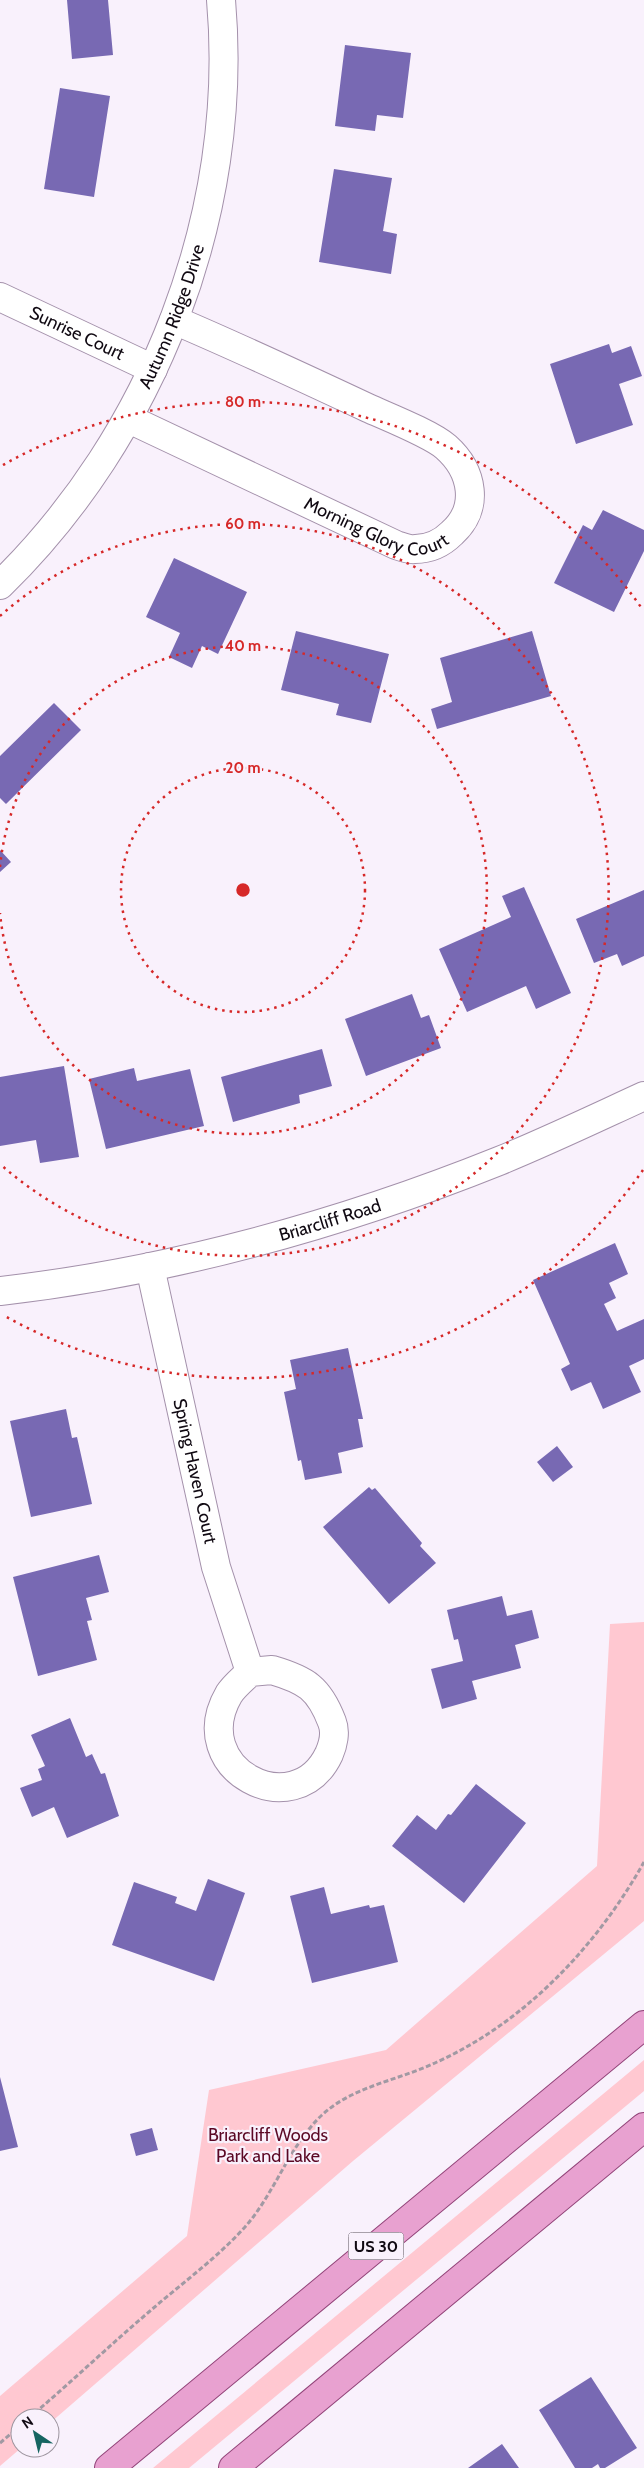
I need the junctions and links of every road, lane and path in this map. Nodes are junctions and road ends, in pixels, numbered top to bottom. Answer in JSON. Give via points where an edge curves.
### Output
{"nodes":[{"id":1,"x":221,"y":0,"type":"edge"},
{"id":2,"x":0,"y":297,"type":"edge"},
{"id":3,"x":174,"y":320,"type":"junction"},
{"id":4,"x":153,"y":369,"type":"junction"},
{"id":5,"x":129,"y":419,"type":"junction"},
{"id":6,"x":0,"y":585,"type":"edge"},
{"id":7,"x":644,"y":1096,"type":"edge"},
{"id":8,"x":150,"y":1267,"type":"junction"},
{"id":9,"x":0,"y":1291,"type":"edge"},
{"id":10,"x":250,"y":1672,"type":"junction"},
{"id":11,"x":644,"y":1862,"type":"edge"},
{"id":12,"x":644,"y":2025,"type":"edge"},
{"id":13,"x":644,"y":2127,"type":"edge"},
{"id":14,"x":40,"y":2408,"type":"edge"},
{"id":15,"x":10,"y":2434,"type":"edge"},
{"id":16,"x":0,"y":2443,"type":"edge"},
{"id":17,"x":109,"y":2468,"type":"edge"},
{"id":18,"x":233,"y":2468,"type":"edge"}],
"edges":[{"from":1,"to":3,"type":"street","name":"Autumn Ridge Drive","via":[[223,87],[216,159],[198,241]]},
{"from":2,"to":4,"type":"street","name":"Sunrise Court"},
{"from":3,"to":4,"type":"street","name":"Autumn Ridge Drive"},
{"from":3,"to":5,"type":"street","name":"Morning Glory Court","via":[[446,446],[461,464],[469,484],[470,504],[462,524],[432,547],[414,550],[396,545]]},
{"from":4,"to":5,"type":"street","name":"Autumn Ridge Drive"},
{"from":5,"to":6,"type":"street","name":"Autumn Ridge Drive","via":[[82,491]]},
{"from":7,"to":8,"type":"street","name":"Briarcliff Road","via":[[552,1139],[446,1181],[286,1233]]},
{"from":8,"to":9,"type":"street","name":"Briarcliff Road"},
{"from":8,"to":10,"type":"street","name":"Spring Haven Court","via":[[216,1567]]},
{"from":10,"to":10,"type":"street","via":[[229,1694],[221,1716],[222,1751],[237,1772],[266,1786],[287,1787],[306,1780],[323,1766],[331,1749],[335,1728],[329,1714],[319,1696],[300,1678],[272,1670]]},
{"from":11,"to":14,"type":"path","via":[[604,1924],[525,2006],[475,2043],[355,2094],[322,2116],[306,2133],[246,2226]]},
{"from":12,"to":17,"type":"main road","number":"US 30"},
{"from":13,"to":18,"type":"main road"},
{"from":15,"to":16,"type":"path"}]}
